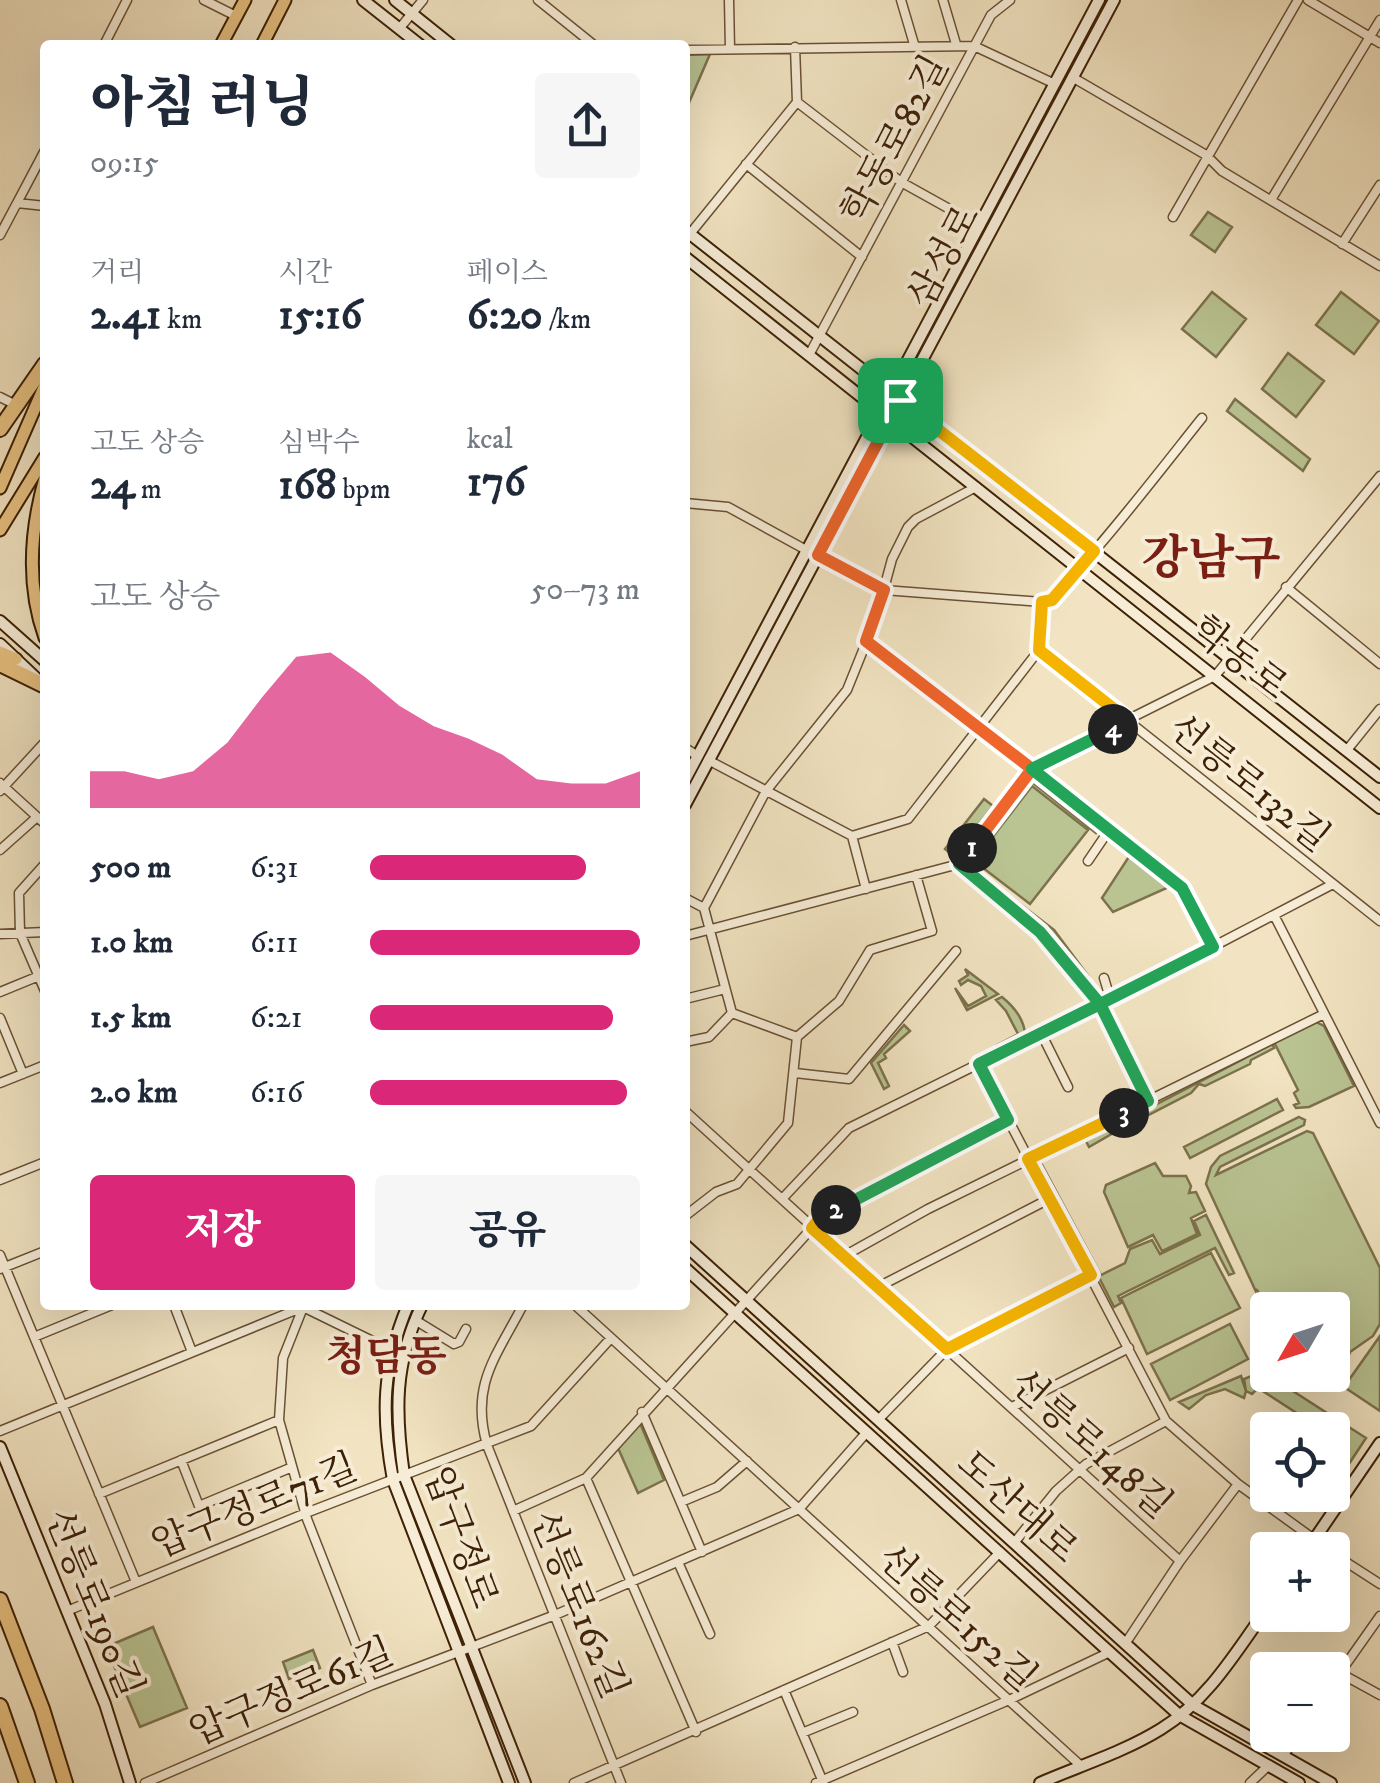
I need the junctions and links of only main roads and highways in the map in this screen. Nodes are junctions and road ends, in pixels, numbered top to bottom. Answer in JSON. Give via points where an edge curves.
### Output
{"nodes":[{"id":1,"x":245,"y":0,"type":"edge"},
{"id":2,"x":285,"y":0,"type":"edge"},
{"id":3,"x":363,"y":0,"type":"edge"},
{"id":4,"x":395,"y":0,"type":"edge"},
{"id":5,"x":1099,"y":0,"type":"edge"},
{"id":6,"x":1114,"y":0,"type":"edge"},
{"id":7,"x":224,"y":40,"type":"edge"},
{"id":8,"x":265,"y":40,"type":"edge"},
{"id":9,"x":413,"y":40,"type":"edge"},
{"id":10,"x":444,"y":40,"type":"edge"},
{"id":11,"x":690,"y":237,"type":"edge"},
{"id":12,"x":690,"y":261,"type":"edge"},
{"id":13,"x":40,"y":371,"type":"edge"},
{"id":14,"x":40,"y":396,"type":"edge"},
{"id":15,"x":896,"y":396,"type":"junction"},
{"id":16,"x":885,"y":416,"type":"junction"},
{"id":17,"x":0,"y":429,"type":"edge"},
{"id":18,"x":40,"y":465,"type":"edge"},
{"id":19,"x":0,"y":488,"type":"edge"},
{"id":20,"x":40,"y":495,"type":"edge"},
{"id":21,"x":0,"y":530,"type":"edge"},
{"id":22,"x":0,"y":621,"type":"edge"},
{"id":23,"x":40,"y":624,"type":"edge"},
{"id":24,"x":0,"y":648,"type":"edge"},
{"id":25,"x":40,"y":657,"type":"edge"},
{"id":26,"x":16,"y":659,"type":"joint"},
{"id":27,"x":0,"y":664,"type":"edge"},
{"id":28,"x":40,"y":681,"type":"edge"},
{"id":29,"x":40,"y":684,"type":"edge"},
{"id":30,"x":703,"y":758,"type":"junction"},
{"id":31,"x":690,"y":774,"type":"edge"},
{"id":32,"x":1380,"y":777,"type":"edge"},
{"id":33,"x":690,"y":792,"type":"edge"},
{"id":34,"x":1380,"y":808,"type":"edge"},
{"id":35,"x":690,"y":1250,"type":"edge"},
{"id":36,"x":690,"y":1272,"type":"edge"},
{"id":37,"x":406,"y":1310,"type":"edge"},
{"id":38,"x":420,"y":1310,"type":"edge"},
{"id":39,"x":1380,"y":1443,"type":"edge"},
{"id":40,"x":0,"y":1447,"type":"edge"},
{"id":41,"x":398,"y":1478,"type":"junction"},
{"id":42,"x":1320,"y":1532,"type":"edge"},
{"id":43,"x":0,"y":1600,"type":"edge"},
{"id":44,"x":1251,"y":1632,"type":"edge"},
{"id":45,"x":1192,"y":1705,"type":"junction"},
{"id":46,"x":0,"y":1706,"type":"edge"},
{"id":47,"x":1179,"y":1715,"type":"junction"},
{"id":48,"x":27,"y":1783,"type":"edge"},
{"id":49,"x":65,"y":1783,"type":"edge"},
{"id":50,"x":130,"y":1783,"type":"edge"},
{"id":51,"x":509,"y":1783,"type":"edge"},
{"id":52,"x":525,"y":1783,"type":"edge"},
{"id":53,"x":1040,"y":1783,"type":"edge"},
{"id":54,"x":1300,"y":1783,"type":"edge"},
{"id":55,"x":1331,"y":1783,"type":"edge"}],
"edges":[{"from":1,"to":7,"type":"main road"},
{"from":2,"to":8,"type":"main road"},
{"from":3,"to":9,"type":"main road"},
{"from":4,"to":10,"type":"main road"},
{"from":5,"to":15,"type":"main road","name":"삼성로"},
{"from":6,"to":15,"type":"main road","name":"삼성로"},
{"from":11,"to":15,"type":"main road","name":"학동로"},
{"from":12,"to":16,"type":"main road","name":"학동로"},
{"from":13,"to":17,"type":"highway"},
{"from":14,"to":19,"type":"main road"},
{"from":15,"to":16,"type":"main road","name":"삼성로"},
{"from":15,"to":32,"type":"main road","name":"학동로"},
{"from":16,"to":30,"type":"main road","name":"삼성로"},
{"from":16,"to":34,"type":"main road","name":"학동로"},
{"from":18,"to":21,"type":"main road"},
{"from":20,"to":23,"type":"main road","via":[[32,562]]},
{"from":22,"to":25,"type":"main road"},
{"from":24,"to":26,"type":"main road"},
{"from":26,"to":28,"type":"main road"},
{"from":27,"to":29,"type":"highway"},
{"from":30,"to":31,"type":"main road","name":"삼성로"},
{"from":30,"to":33,"type":"main road","name":"삼성로"},
{"from":35,"to":45,"type":"main road","name":"도산대로"},
{"from":36,"to":47,"type":"main road","name":"도산대로"},
{"from":37,"to":41,"type":"main road","name":"압구정로","via":[[390,1350],[384,1396],[385,1437]]},
{"from":38,"to":41,"type":"main road","name":"압구정로","via":[[406,1340],[398,1400]]},
{"from":39,"to":42,"type":"main road"},
{"from":40,"to":50,"type":"main road","name":"선릉로190길","via":[[105,1704]]},
{"from":41,"to":51,"type":"main road","name":"압구정로"},
{"from":41,"to":52,"type":"main road","name":"압구정로"},
{"from":43,"to":49,"type":"highway"},
{"from":44,"to":45,"type":"main road"},
{"from":45,"to":47,"type":"main road"},
{"from":45,"to":55,"type":"main road","name":"도산대로"},
{"from":46,"to":48,"type":"highway"},
{"from":47,"to":53,"type":"main road","via":[[1160,1730]]},
{"from":47,"to":54,"type":"main road","name":"도산대로"}]}
